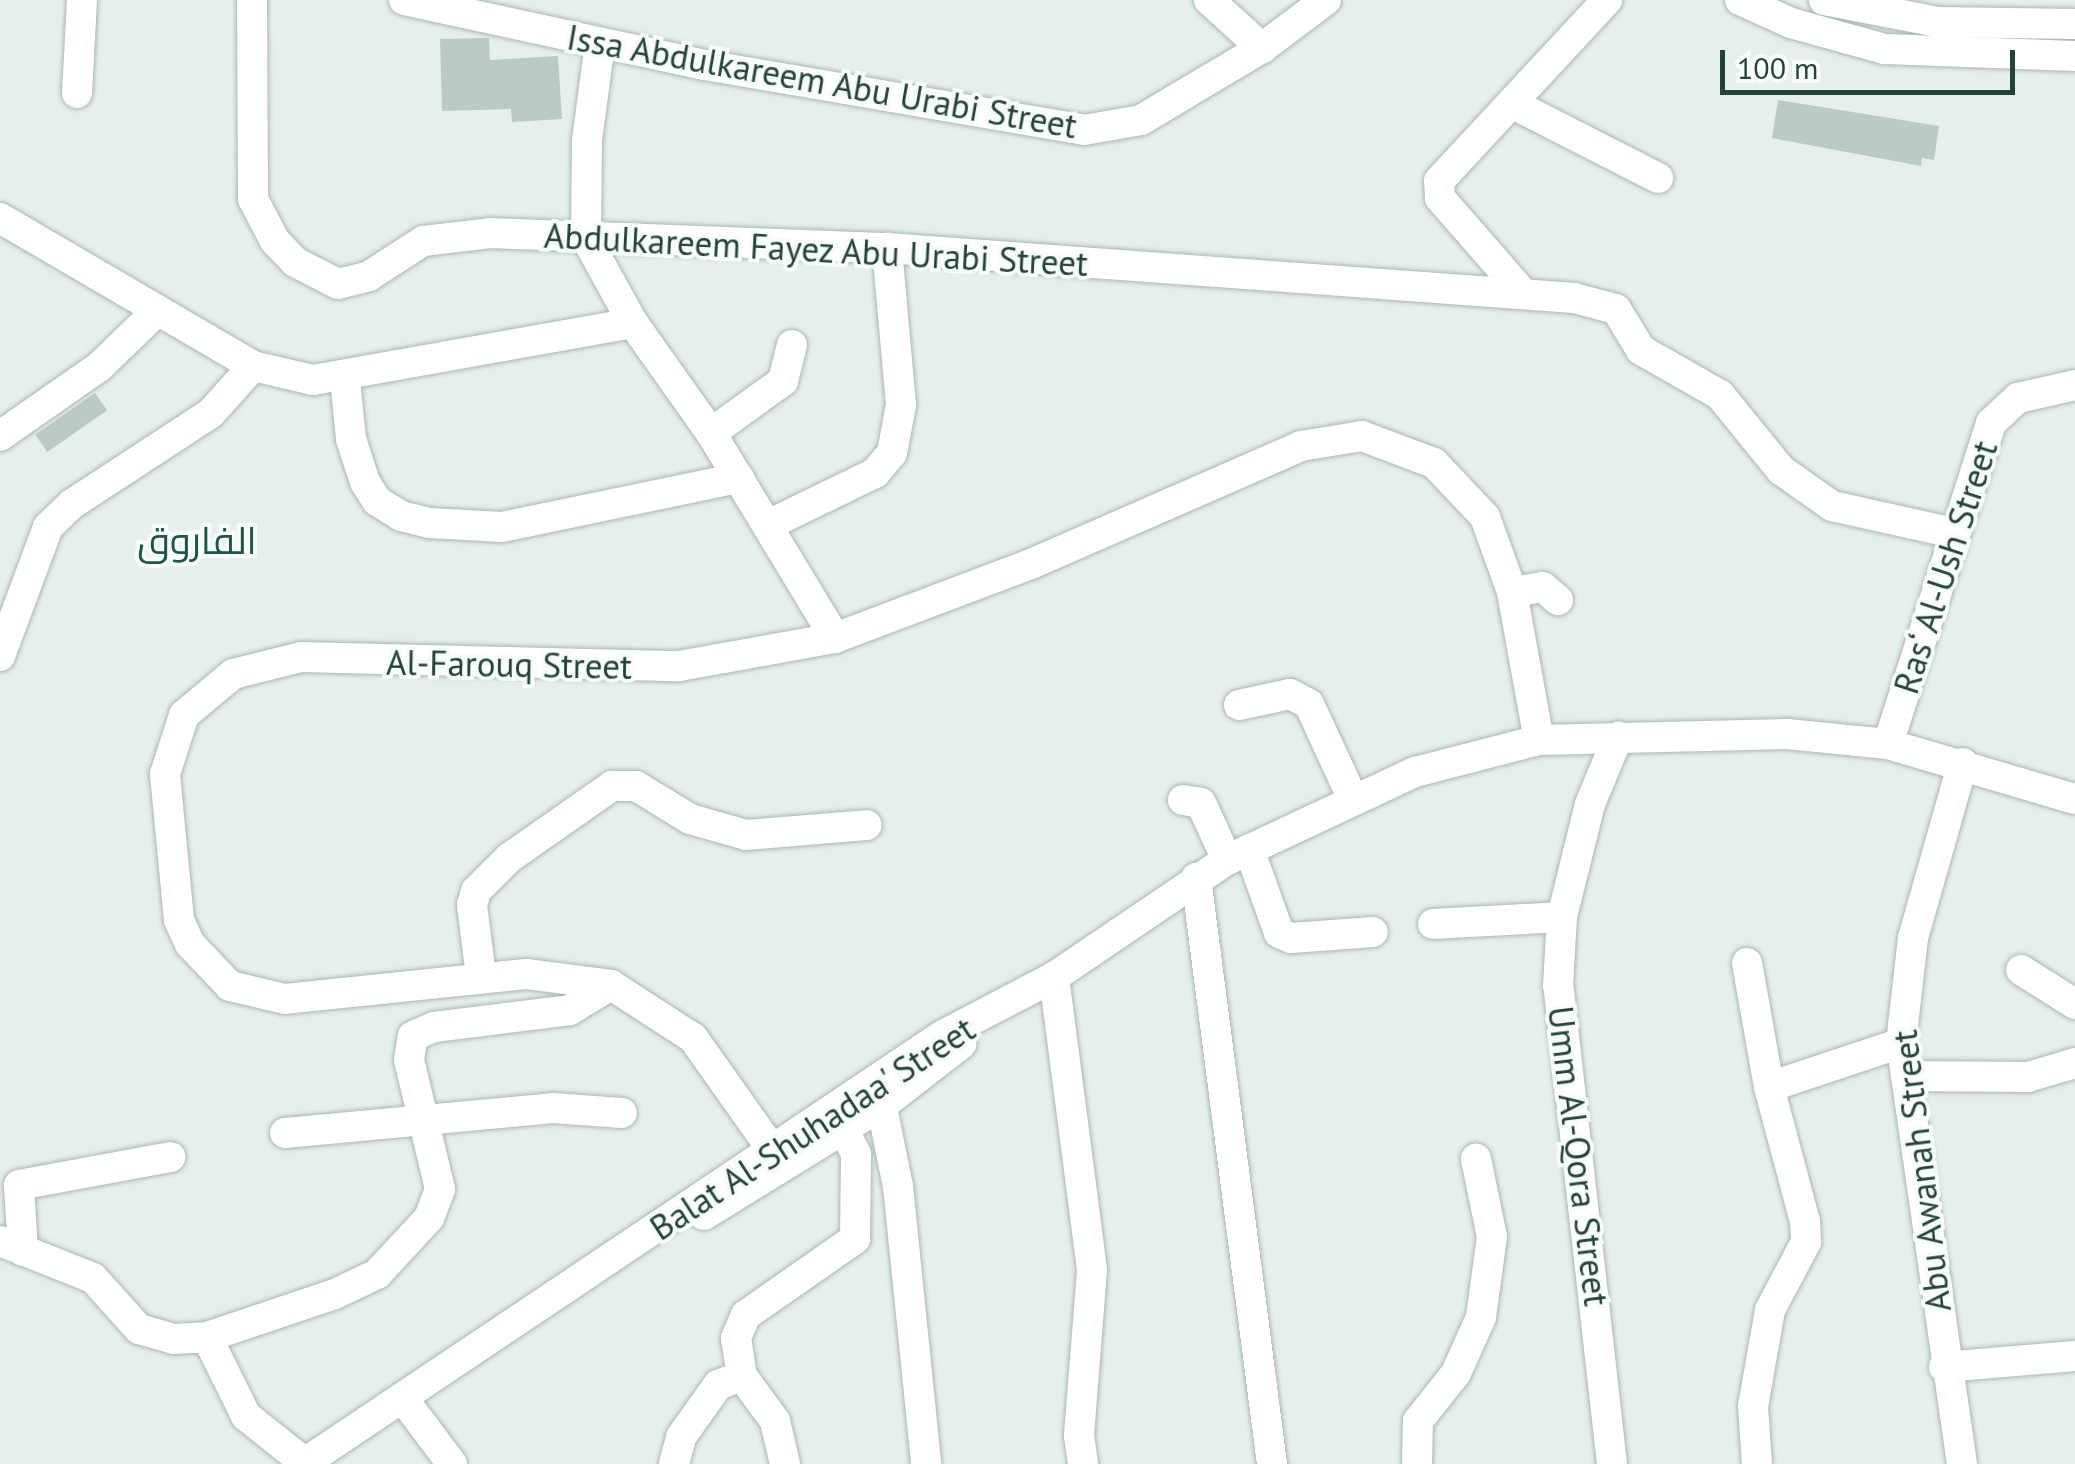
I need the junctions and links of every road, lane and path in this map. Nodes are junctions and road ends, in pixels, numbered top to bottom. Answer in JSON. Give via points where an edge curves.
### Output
{"nodes":[{"id":1,"x":82,"y":0,"type":"edge"},
{"id":2,"x":252,"y":0,"type":"edge"},
{"id":3,"x":404,"y":0,"type":"edge"},
{"id":4,"x":1209,"y":0,"type":"edge"},
{"id":5,"x":1326,"y":0,"type":"edge"},
{"id":6,"x":1607,"y":0,"type":"edge"},
{"id":7,"x":1740,"y":0,"type":"edge"},
{"id":8,"x":1824,"y":0,"type":"edge"},
{"id":9,"x":2075,"y":24,"type":"edge"},
{"id":10,"x":600,"y":44,"type":"junction"},
{"id":11,"x":1262,"y":48,"type":"junction"},
{"id":12,"x":2075,"y":56,"type":"edge"},
{"id":13,"x":77,"y":92,"type":"dead end"},
{"id":14,"x":1513,"y":104,"type":"junction"},
{"id":15,"x":1658,"y":178,"type":"dead end"},
{"id":16,"x":0,"y":218,"type":"edge"},
{"id":17,"x":586,"y":238,"type":"junction"},
{"id":18,"x":887,"y":248,"type":"junction"},
{"id":19,"x":1522,"y":292,"type":"junction"},
{"id":20,"x":155,"y":313,"type":"junction"},
{"id":21,"x":633,"y":323,"type":"junction"},
{"id":22,"x":792,"y":345,"type":"dead end"},
{"id":23,"x":254,"y":366,"type":"junction"},
{"id":24,"x":344,"y":379,"type":"junction"},
{"id":25,"x":2074,"y":397,"type":"edge"},
{"id":26,"x":711,"y":434,"type":"junction"},
{"id":27,"x":0,"y":436,"type":"edge"},
{"id":28,"x":739,"y":478,"type":"junction"},
{"id":29,"x":768,"y":525,"type":"junction"},
{"id":30,"x":1954,"y":533,"type":"junction"},
{"id":31,"x":1512,"y":592,"type":"junction"},
{"id":32,"x":1558,"y":600,"type":"dead end"},
{"id":33,"x":836,"y":638,"type":"junction"},
{"id":34,"x":0,"y":656,"type":"edge"},
{"id":35,"x":1238,"y":704,"type":"dead end"},
{"id":36,"x":1618,"y":736,"type":"junction"},
{"id":37,"x":1539,"y":740,"type":"junction"},
{"id":38,"x":1888,"y":744,"type":"junction"},
{"id":39,"x":1963,"y":763,"type":"junction"},
{"id":40,"x":1352,"y":797,"type":"junction"},
{"id":41,"x":2075,"y":798,"type":"edge"},
{"id":42,"x":1183,"y":800,"type":"dead end"},
{"id":43,"x":867,"y":824,"type":"dead end"},
{"id":44,"x":1238,"y":855,"type":"junction"},
{"id":45,"x":1196,"y":878,"type":"junction"},
{"id":46,"x":1562,"y":917,"type":"junction"},
{"id":47,"x":1433,"y":924,"type":"dead end"},
{"id":48,"x":1373,"y":932,"type":"dead end"},
{"id":49,"x":1746,"y":963,"type":"dead end"},
{"id":50,"x":2021,"y":970,"type":"dead end"},
{"id":51,"x":481,"y":976,"type":"junction"},
{"id":52,"x":1054,"y":977,"type":"junction"},
{"id":53,"x":610,"y":985,"type":"junction"},
{"id":54,"x":2075,"y":1004,"type":"edge"},
{"id":55,"x":1901,"y":1043,"type":"junction"},
{"id":56,"x":2075,"y":1063,"type":"edge"},
{"id":57,"x":1906,"y":1076,"type":"junction"},
{"id":58,"x":1769,"y":1087,"type":"junction"},
{"id":59,"x":863,"y":1105,"type":"junction"},
{"id":60,"x":622,"y":1113,"type":"dead end"},
{"id":61,"x":420,"y":1124,"type":"junction"},
{"id":62,"x":285,"y":1133,"type":"dead end"},
{"id":63,"x":778,"y":1156,"type":"junction"},
{"id":64,"x":170,"y":1157,"type":"dead end"},
{"id":65,"x":1476,"y":1159,"type":"dead end"},
{"id":66,"x":12,"y":1246,"type":"edge"},
{"id":67,"x":206,"y":1337,"type":"junction"},
{"id":68,"x":2075,"y":1356,"type":"edge"},
{"id":69,"x":1944,"y":1367,"type":"junction"},
{"id":70,"x":742,"y":1376,"type":"junction"},
{"id":71,"x":404,"y":1400,"type":"junction"},
{"id":72,"x":304,"y":1464,"type":"edge"},
{"id":73,"x":452,"y":1464,"type":"edge"},
{"id":74,"x":674,"y":1464,"type":"edge"},
{"id":75,"x":785,"y":1464,"type":"edge"},
{"id":76,"x":926,"y":1464,"type":"edge"},
{"id":77,"x":1083,"y":1464,"type":"edge"},
{"id":78,"x":1272,"y":1464,"type":"edge"},
{"id":79,"x":1417,"y":1464,"type":"edge"},
{"id":80,"x":1612,"y":1464,"type":"edge"},
{"id":81,"x":1757,"y":1464,"type":"edge"},
{"id":82,"x":1962,"y":1464,"type":"edge"}],
"edges":[{"from":1,"to":13,"type":"street"},
{"from":2,"to":17,"type":"street","name":"Abdulkareem Fayez Abu Urabi Street","via":[[253,199],[259,219],[296,262],[323,280],[347,284],[423,241],[456,233]]},
{"from":3,"to":10,"type":"street","name":"Issa Abdulkareem Abu Urabi Street"},
{"from":4,"to":11,"type":"street"},
{"from":5,"to":11,"type":"street","name":"Issa Abdulkareem Abu Urabi Street"},
{"from":6,"to":14,"type":"street"},
{"from":7,"to":12,"type":"street","via":[[1791,23],[1885,48]]},
{"from":8,"to":9,"type":"street","via":[[1938,22]]},
{"from":10,"to":11,"type":"street","name":"Issa Abdulkareem Abu Urabi Street","via":[[1084,130],[1141,120]]},
{"from":10,"to":17,"type":"street","via":[[587,141]]},
{"from":14,"to":15,"type":"street"},
{"from":14,"to":19,"type":"street","via":[[1438,188]]},
{"from":16,"to":20,"type":"street"},
{"from":17,"to":18,"type":"street","name":"Abdulkareem Fayez Abu Urabi Street"},
{"from":17,"to":21,"type":"street"},
{"from":18,"to":19,"type":"street","name":"Abdulkareem Fayez Abu Urabi Street"},
{"from":18,"to":29,"type":"street","via":[[901,405],[892,452],[875,474]]},
{"from":19,"to":30,"type":"street","name":"Abdulkareem Fayez Abu Urabi Street","via":[[1604,304],[1625,318],[1642,350],[1720,394],[1781,470],[1812,494],[1851,514]]},
{"from":20,"to":23,"type":"street"},
{"from":20,"to":27,"type":"street","via":[[99,367]]},
{"from":21,"to":24,"type":"street"},
{"from":21,"to":26,"type":"street"},
{"from":22,"to":26,"type":"street","via":[[784,381]]},
{"from":23,"to":24,"type":"street","via":[[313,380]]},
{"from":23,"to":34,"type":"street","via":[[211,414],[48,526]]},
{"from":24,"to":28,"type":"street","via":[[351,439],[365,482],[377,501],[430,524],[502,527]]},
{"from":25,"to":30,"type":"street","name":"Ras‘ Al-Ush Street","via":[[2018,398],[1991,423]]},
{"from":26,"to":28,"type":"street"},
{"from":28,"to":29,"type":"street"},
{"from":29,"to":33,"type":"street"},
{"from":30,"to":38,"type":"street","name":"Ras‘ Al-Ush Street"},
{"from":31,"to":32,"type":"street","via":[[1543,586]]},
{"from":31,"to":33,"type":"street","name":"Al-Farouq Street","via":[[1477,522],[1434,463],[1362,436],[1329,439]]},
{"from":31,"to":37,"type":"street","name":"Al-Farouq Street"},
{"from":33,"to":51,"type":"street","name":"Al-Farouq Street","via":[[680,666],[301,657],[258,664],[206,690],[184,715],[165,774],[179,920],[207,966],[230,986],[285,999]]},
{"from":35,"to":40,"type":"street","via":[[1290,694],[1309,704]]},
{"from":36,"to":37,"type":"street","name":"Balat Al-Shuhadaa' Street"},
{"from":36,"to":38,"type":"street","name":"Balat Al-Shuhadaa' Street","via":[[1787,734]]},
{"from":36,"to":46,"type":"street","name":"Umm Al-Qora Street","via":[[1590,804]]},
{"from":37,"to":40,"type":"street","name":"Balat Al-Shuhadaa' Street","via":[[1415,772]]},
{"from":38,"to":39,"type":"street","name":"Balat Al-Shuhadaa' Street"},
{"from":39,"to":41,"type":"street","name":"Balat Al-Shuhadaa' Street"},
{"from":39,"to":55,"type":"street","name":"Abu Awanah Street","via":[[1913,938]]},
{"from":40,"to":44,"type":"street","name":"Balat Al-Shuhadaa' Street"},
{"from":42,"to":44,"type":"street","via":[[1200,804]]},
{"from":43,"to":51,"type":"street","via":[[746,835],[690,819],[636,786],[612,786],[509,858],[476,891]]},
{"from":44,"to":45,"type":"street","name":"Balat Al-Shuhadaa' Street"},
{"from":44,"to":48,"type":"street","via":[[1279,933],[1291,938]]},
{"from":45,"to":52,"type":"street","name":"Balat Al-Shuhadaa' Street"},
{"from":45,"to":78,"type":"street"},
{"from":46,"to":47,"type":"street"},
{"from":46,"to":80,"type":"street","name":"Umm Al-Qora Street","via":[[1558,1015],[1592,1254]]},
{"from":49,"to":58,"type":"street"},
{"from":50,"to":54,"type":"street"},
{"from":51,"to":53,"type":"street","name":"Al-Farouq Street","via":[[572,976]]},
{"from":52,"to":59,"type":"street","name":"Balat Al-Shuhadaa' Street","via":[[990,1012],[956,1050]]},
{"from":52,"to":77,"type":"street","via":[[1092,1270],[1079,1434]]},
{"from":53,"to":61,"type":"street","via":[[570,1010],[416,1033],[408,1049]]},
{"from":53,"to":63,"type":"street","name":"Al-Farouq Street","via":[[693,1038]]},
{"from":55,"to":57,"type":"street","name":"Abu Awanah Street"},
{"from":55,"to":58,"type":"street"},
{"from":56,"to":57,"type":"street","via":[[2028,1078]]},
{"from":57,"to":69,"type":"street","name":"Abu Awanah Street"},
{"from":58,"to":81,"type":"street","via":[[1806,1242],[1770,1310],[1753,1406]]},
{"from":59,"to":63,"type":"street","name":"Balat Al-Shuhadaa' Street"},
{"from":59,"to":70,"type":"street","via":[[855,1239],[746,1315],[736,1338]]},
{"from":59,"to":76,"type":"street","via":[[907,1265]]},
{"from":60,"to":61,"type":"street","via":[[553,1108]]},
{"from":61,"to":62,"type":"street"},
{"from":61,"to":67,"type":"street","via":[[440,1189],[429,1218],[377,1274]]},
{"from":63,"to":71,"type":"street","name":"Balat Al-Shuhadaa' Street","via":[[654,1224]]},
{"from":64,"to":66,"type":"street","via":[[19,1185]]},
{"from":65,"to":79,"type":"street","via":[[1492,1236],[1481,1317],[1456,1373],[1418,1421]]},
{"from":66,"to":67,"type":"street","via":[[93,1278],[139,1329],[174,1340]]},
{"from":67,"to":72,"type":"street","via":[[246,1416]]},
{"from":68,"to":69,"type":"street"},
{"from":69,"to":82,"type":"street","name":"Abu Awanah Street"},
{"from":70,"to":74,"type":"street","via":[[718,1385],[682,1436]]},
{"from":70,"to":75,"type":"street","via":[[776,1421]]},
{"from":71,"to":72,"type":"street","name":"Balat Al-Shuhadaa' Street"},
{"from":71,"to":73,"type":"street"}]}
